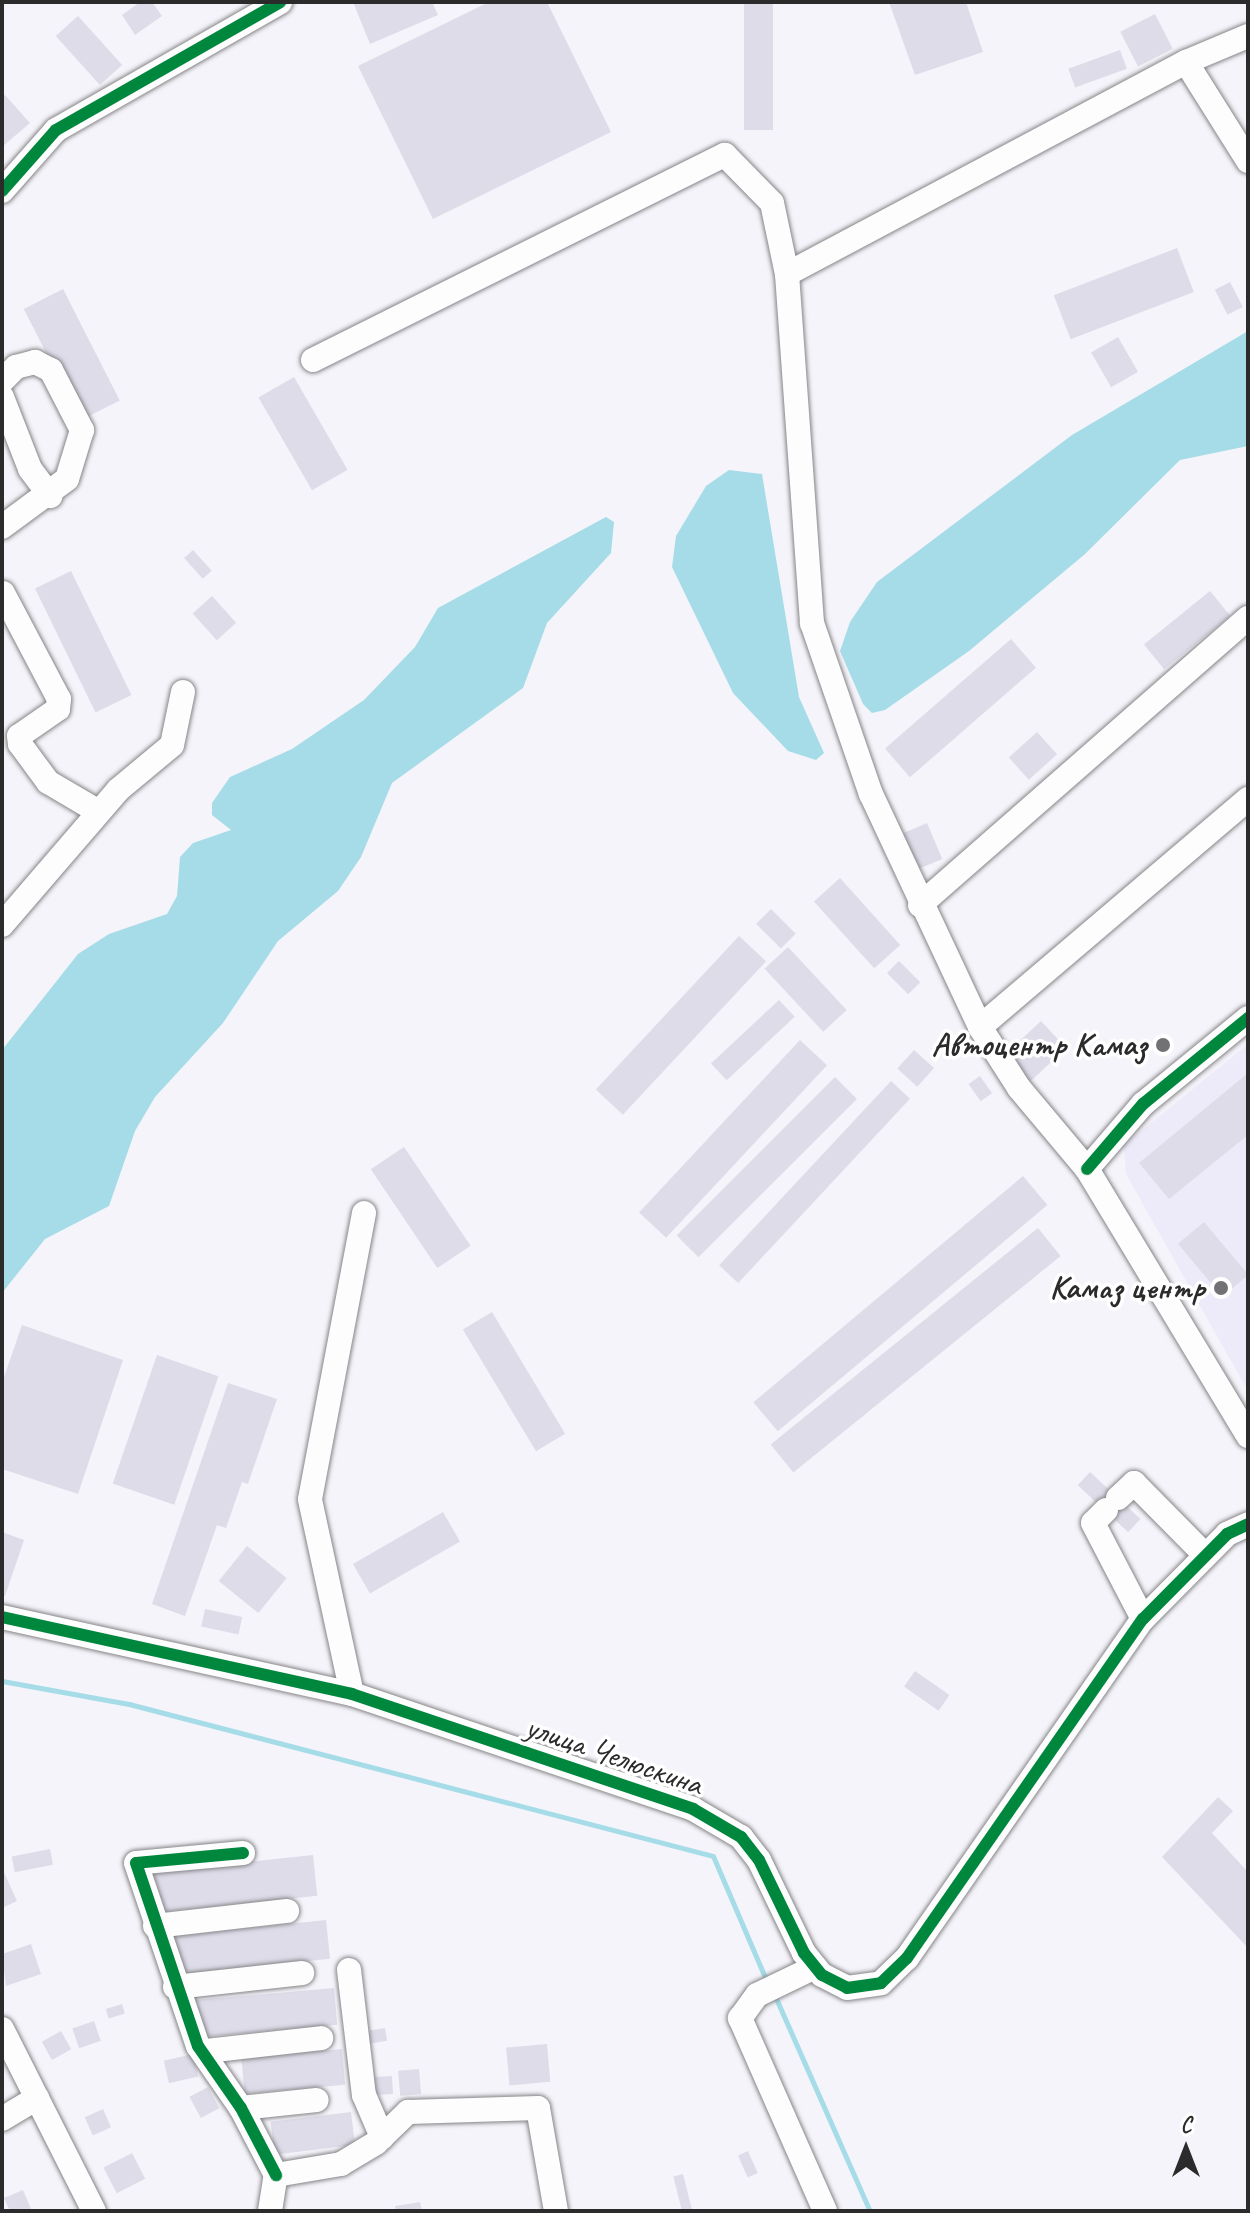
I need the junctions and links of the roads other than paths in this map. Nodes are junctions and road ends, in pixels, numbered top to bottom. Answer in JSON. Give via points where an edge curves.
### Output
{"nodes":[{"id":1,"x":280,"y":2,"type":"edge"},
{"id":2,"x":1248,"y":36,"type":"edge"},
{"id":3,"x":1186,"y":62,"type":"junction"},
{"id":4,"x":1248,"y":161,"type":"edge"},
{"id":5,"x":2,"y":191,"type":"edge"},
{"id":6,"x":787,"y":274,"type":"junction"},
{"id":7,"x":313,"y":360,"type":"dead end"},
{"id":8,"x":2,"y":381,"type":"edge"},
{"id":9,"x":2,"y":397,"type":"edge"},
{"id":10,"x":50,"y":496,"type":"junction"},
{"id":11,"x":2,"y":527,"type":"edge"},
{"id":12,"x":2,"y":587,"type":"edge"},
{"id":13,"x":2,"y":595,"type":"edge"},
{"id":14,"x":1248,"y":618,"type":"edge"},
{"id":15,"x":183,"y":692,"type":"dead end"},
{"id":16,"x":1248,"y":799,"type":"edge"},
{"id":17,"x":99,"y":812,"type":"junction"},
{"id":18,"x":920,"y":905,"type":"junction"},
{"id":19,"x":2,"y":925,"type":"edge"},
{"id":20,"x":1248,"y":1018,"type":"edge"},
{"id":21,"x":980,"y":1027,"type":"junction"},
{"id":22,"x":1087,"y":1169,"type":"junction"},
{"id":23,"x":364,"y":1213,"type":"dead end"},
{"id":24,"x":1248,"y":1436,"type":"edge"},
{"id":25,"x":1248,"y":1524,"type":"edge"},
{"id":26,"x":1205,"y":1555,"type":"junction"},
{"id":27,"x":2,"y":1617,"type":"edge"},
{"id":28,"x":1143,"y":1619,"type":"junction"},
{"id":29,"x":352,"y":1694,"type":"junction"},
{"id":30,"x":243,"y":1853,"type":"dead end"},
{"id":31,"x":287,"y":1911,"type":"dead end"},
{"id":32,"x":155,"y":1926,"type":"junction"},
{"id":33,"x":815,"y":1967,"type":"junction"},
{"id":34,"x":349,"y":1970,"type":"dead end"},
{"id":35,"x":302,"y":1973,"type":"dead end"},
{"id":36,"x":175,"y":1987,"type":"junction"},
{"id":37,"x":2,"y":2029,"type":"edge"},
{"id":38,"x":321,"y":2038,"type":"dead end"},
{"id":39,"x":206,"y":2051,"type":"junction"},
{"id":40,"x":37,"y":2098,"type":"junction"},
{"id":41,"x":317,"y":2100,"type":"dead end"},
{"id":42,"x":241,"y":2108,"type":"junction"},
{"id":43,"x":2,"y":2119,"type":"edge"},
{"id":44,"x":382,"y":2137,"type":"junction"},
{"id":45,"x":276,"y":2175,"type":"junction"},
{"id":46,"x":94,"y":2211,"type":"edge"},
{"id":47,"x":270,"y":2211,"type":"edge"},
{"id":48,"x":556,"y":2211,"type":"edge"},
{"id":49,"x":825,"y":2211,"type":"edge"}],
"edges":[{"from":1,"to":5,"type":"street","via":[[56,130]]},
{"from":2,"to":3,"type":"street"},
{"from":3,"to":4,"type":"street"},
{"from":3,"to":6,"type":"street"},
{"from":6,"to":7,"type":"street","via":[[772,203],[725,155]]},
{"from":6,"to":18,"type":"street","via":[[812,623],[871,794]]},
{"from":8,"to":10,"type":"street","via":[[16,367],[35,362],[51,370],[82,430],[78,457]]},
{"from":9,"to":10,"type":"street","via":[[30,469]]},
{"from":10,"to":11,"type":"street"},
{"from":12,"to":13,"type":"street"},
{"from":13,"to":17,"type":"street","via":[[59,699],[58,709],[19,736],[20,744],[48,782]]},
{"from":14,"to":18,"type":"street"},
{"from":15,"to":17,"type":"street","via":[[172,745]]},
{"from":16,"to":21,"type":"street"},
{"from":17,"to":19,"type":"street"},
{"from":18,"to":21,"type":"street"},
{"from":20,"to":22,"type":"street","via":[[1143,1104]]},
{"from":21,"to":22,"type":"street","via":[[1019,1088]]},
{"from":22,"to":24,"type":"street"},
{"from":23,"to":29,"type":"street","via":[[310,1499]]},
{"from":25,"to":26,"type":"street"},
{"from":26,"to":28,"type":"street"},
{"from":26,"to":28,"type":"street","via":[[1134,1483],[1093,1523]]},
{"from":27,"to":29,"type":"street","name":"улица Челюскина"},
{"from":28,"to":33,"type":"street","via":[[907,1958],[881,1983],[847,1988]]},
{"from":29,"to":33,"type":"street","name":"улица Челюскина","via":[[718,1821],[759,1860]]},
{"from":30,"to":32,"type":"street","via":[[136,1863]]},
{"from":31,"to":32,"type":"street"},
{"from":32,"to":36,"type":"street"},
{"from":33,"to":49,"type":"street","via":[[757,1995],[740,2018]]},
{"from":34,"to":44,"type":"street","via":[[364,2095]]},
{"from":35,"to":36,"type":"street"},
{"from":36,"to":39,"type":"street","via":[[198,2046]]},
{"from":37,"to":40,"type":"street"},
{"from":38,"to":39,"type":"street"},
{"from":39,"to":42,"type":"street"},
{"from":40,"to":43,"type":"street"},
{"from":40,"to":46,"type":"street"},
{"from":41,"to":42,"type":"street"},
{"from":42,"to":45,"type":"street"},
{"from":44,"to":45,"type":"street","via":[[341,2164]]},
{"from":44,"to":48,"type":"street","via":[[408,2112],[538,2108]]},
{"from":45,"to":47,"type":"street"}]}
